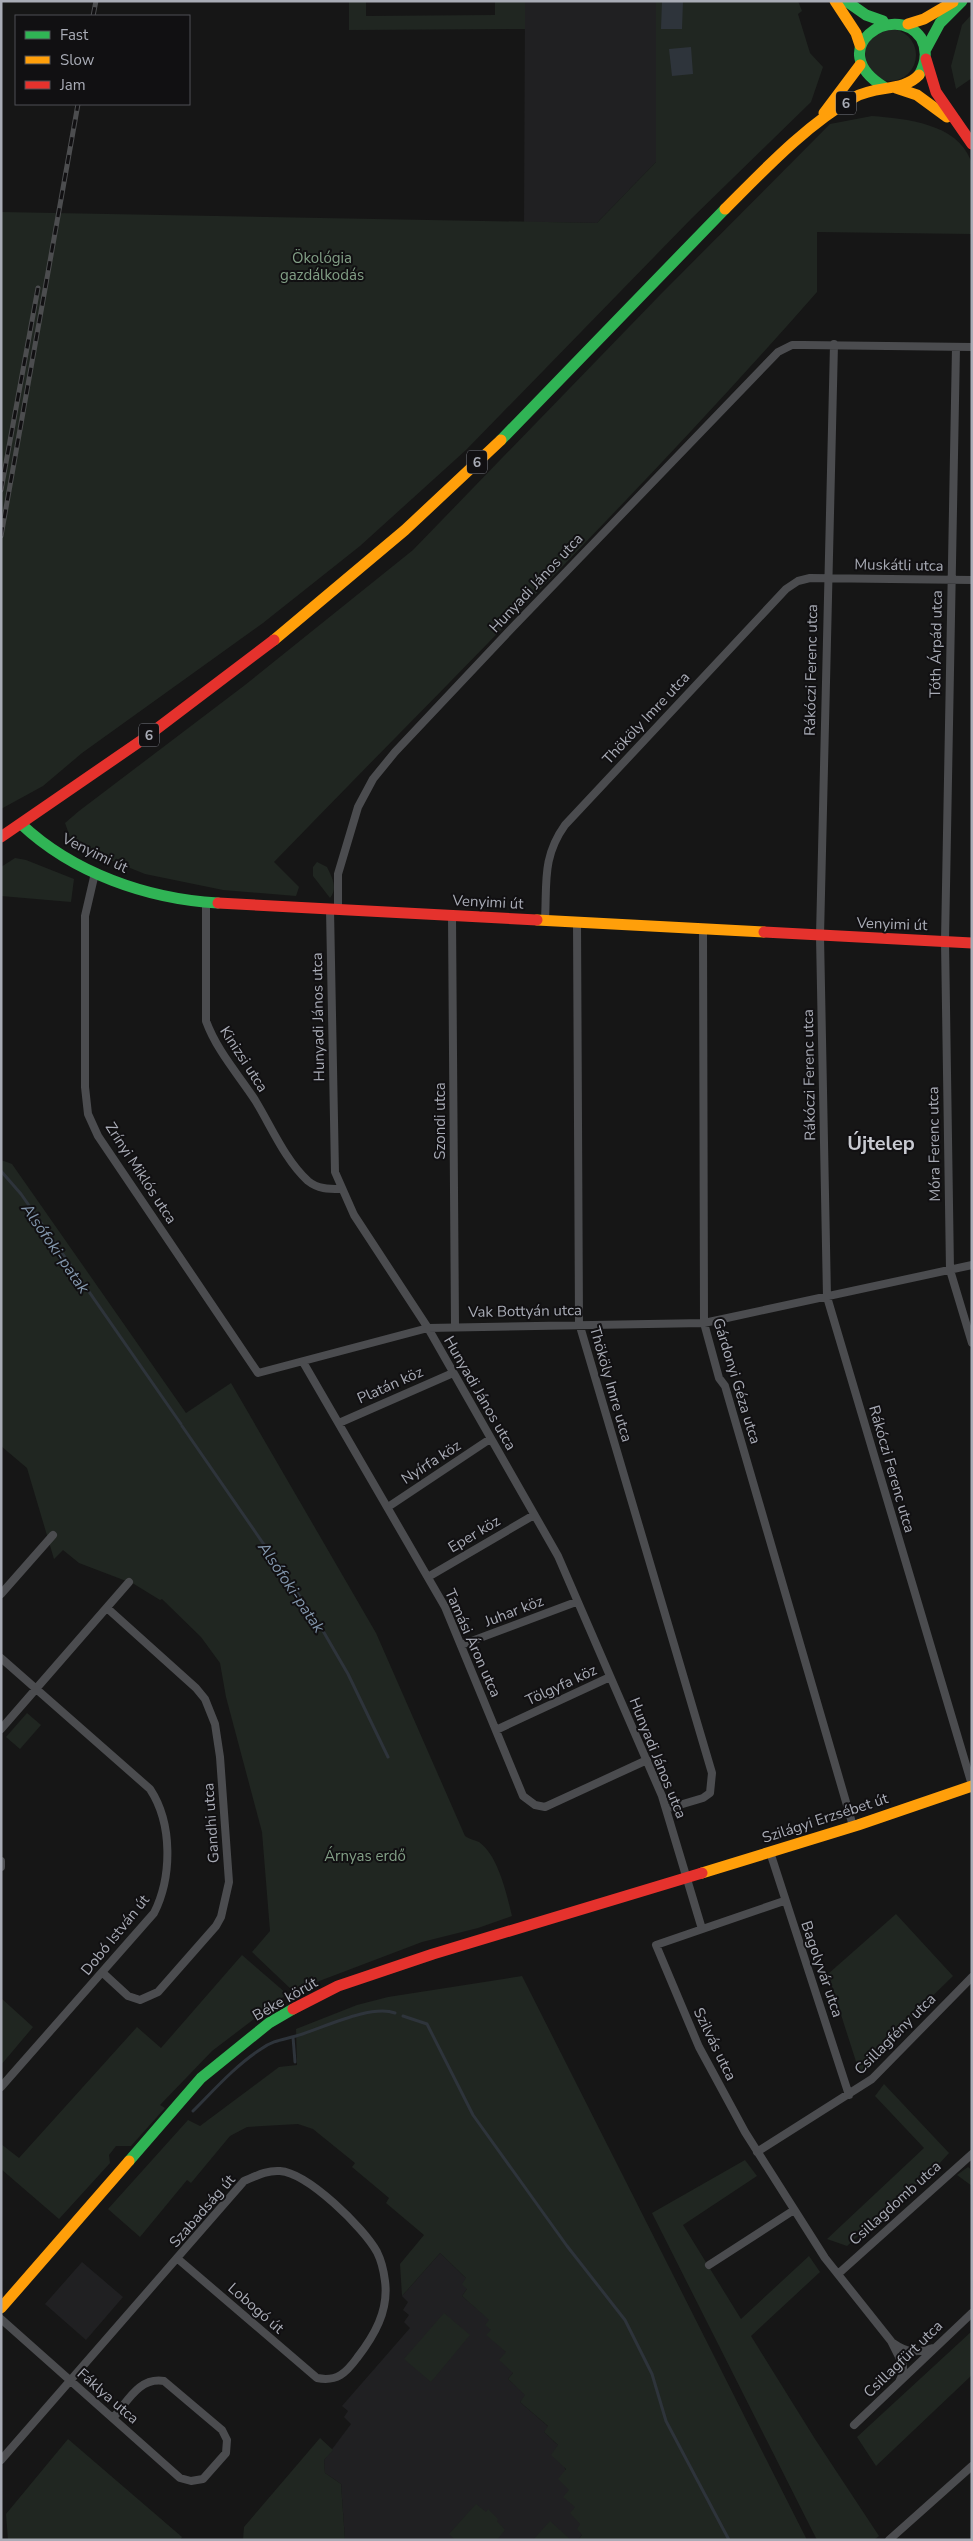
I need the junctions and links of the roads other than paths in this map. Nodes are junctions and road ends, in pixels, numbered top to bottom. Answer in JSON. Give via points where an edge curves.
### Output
{"nodes":[{"id":1,"x":835,"y":1,"type":"edge"},
{"id":2,"x":846,"y":1,"type":"edge"},
{"id":3,"x":954,"y":1,"type":"edge"},
{"id":4,"x":962,"y":1,"type":"edge"},
{"id":5,"x":883,"y":22,"type":"junction"},
{"id":6,"x":908,"y":24,"type":"junction"},
{"id":7,"x":860,"y":45,"type":"junction"},
{"id":8,"x":926,"y":54,"type":"junction"},
{"id":9,"x":860,"y":65,"type":"junction"},
{"id":10,"x":890,"y":87,"type":"junction"},
{"id":11,"x":812,"y":127,"type":"junction"},
{"id":12,"x":960,"y":130,"type":"junction"},
{"id":13,"x":972,"y":144,"type":"edge"},
{"id":14,"x":834,"y":344,"type":"junction"},
{"id":15,"x":956,"y":347,"type":"junction"},
{"id":16,"x":972,"y":347,"type":"edge"},
{"id":17,"x":827,"y":578,"type":"junction"},
{"id":18,"x":951,"y":579,"type":"junction"},
{"id":19,"x":972,"y":580,"type":"edge"},
{"id":20,"x":21,"y":824,"type":"junction"},
{"id":21,"x":1,"y":837,"type":"edge"},
{"id":22,"x":95,"y":873,"type":"junction"},
{"id":23,"x":206,"y":902,"type":"junction"},
{"id":24,"x":334,"y":909,"type":"junction"},
{"id":25,"x":452,"y":916,"type":"junction"},
{"id":26,"x":544,"y":920,"type":"junction"},
{"id":27,"x":577,"y":922,"type":"junction"},
{"id":28,"x":704,"y":929,"type":"junction"},
{"id":29,"x":820,"y":936,"type":"junction"},
{"id":30,"x":945,"y":941,"type":"junction"},
{"id":31,"x":972,"y":943,"type":"edge"},
{"id":32,"x":341,"y":1189,"type":"junction"},
{"id":33,"x":972,"y":1265,"type":"edge"},
{"id":34,"x":950,"y":1270,"type":"junction"},
{"id":35,"x":826,"y":1297,"type":"junction"},
{"id":36,"x":579,"y":1323,"type":"junction"},
{"id":37,"x":704,"y":1323,"type":"junction"},
{"id":38,"x":455,"y":1326,"type":"junction"},
{"id":39,"x":428,"y":1328,"type":"junction"},
{"id":40,"x":972,"y":1343,"type":"edge"},
{"id":41,"x":304,"y":1362,"type":"junction"},
{"id":42,"x":258,"y":1373,"type":"joint"},
{"id":43,"x":453,"y":1373,"type":"junction"},
{"id":44,"x":339,"y":1423,"type":"junction"},
{"id":45,"x":490,"y":1439,"type":"junction"},
{"id":46,"x":388,"y":1507,"type":"junction"},
{"id":47,"x":534,"y":1515,"type":"junction"},
{"id":48,"x":53,"y":1535,"type":"dead end"},
{"id":49,"x":428,"y":1577,"type":"junction"},
{"id":50,"x":129,"y":1582,"type":"dead end"},
{"id":51,"x":1,"y":1594,"type":"edge"},
{"id":52,"x":576,"y":1602,"type":"junction"},
{"id":53,"x":107,"y":1608,"type":"junction"},
{"id":54,"x":461,"y":1645,"type":"junction"},
{"id":55,"x":1,"y":1658,"type":"edge"},
{"id":56,"x":610,"y":1677,"type":"junction"},
{"id":57,"x":36,"y":1689,"type":"junction"},
{"id":58,"x":1,"y":1729,"type":"edge"},
{"id":59,"x":496,"y":1730,"type":"junction"},
{"id":60,"x":647,"y":1760,"type":"junction"},
{"id":61,"x":972,"y":1786,"type":"edge"},
{"id":62,"x":666,"y":1809,"type":"junction"},
{"id":63,"x":853,"y":1826,"type":"junction"},
{"id":64,"x":770,"y":1852,"type":"junction"},
{"id":65,"x":1,"y":1862,"type":"edge"},
{"id":66,"x":1,"y":1867,"type":"edge"},
{"id":67,"x":687,"y":1878,"type":"junction"},
{"id":68,"x":784,"y":1901,"type":"junction"},
{"id":69,"x":702,"y":1929,"type":"junction"},
{"id":70,"x":103,"y":1974,"type":"junction"},
{"id":71,"x":972,"y":1978,"type":"edge"},
{"id":72,"x":1,"y":2087,"type":"edge"},
{"id":73,"x":849,"y":2095,"type":"junction"},
{"id":74,"x":757,"y":2152,"type":"junction"},
{"id":75,"x":972,"y":2154,"type":"edge"},
{"id":76,"x":794,"y":2210,"type":"junction"},
{"id":77,"x":178,"y":2259,"type":"junction"},
{"id":78,"x":709,"y":2265,"type":"dead end"},
{"id":79,"x":838,"y":2274,"type":"junction"},
{"id":80,"x":1,"y":2308,"type":"edge"},
{"id":81,"x":972,"y":2313,"type":"edge"},
{"id":82,"x":1,"y":2319,"type":"edge"},
{"id":83,"x":891,"y":2341,"type":"junction"},
{"id":84,"x":935,"y":2347,"type":"junction"},
{"id":85,"x":317,"y":2378,"type":"joint"},
{"id":86,"x":70,"y":2381,"type":"junction"},
{"id":87,"x":899,"y":2382,"type":"junction"},
{"id":88,"x":113,"y":2418,"type":"junction"},
{"id":89,"x":854,"y":2425,"type":"dead end"},
{"id":90,"x":1,"y":2460,"type":"edge"},
{"id":91,"x":972,"y":2466,"type":"edge"},
{"id":92,"x":889,"y":2540,"type":"edge"}],
"edges":[{"from":1,"to":7,"type":"street"},
{"from":2,"to":5,"type":"street"},
{"from":3,"to":6,"type":"street"},
{"from":4,"to":8,"type":"street","number":"6","via":[[940,23]]},
{"from":5,"to":6,"type":"street"},
{"from":5,"to":7,"type":"street","via":[[868,30]]},
{"from":6,"to":8,"type":"street","via":[[918,32]]},
{"from":7,"to":9,"type":"street"},
{"from":8,"to":10,"type":"street","number":"6","via":[[916,78],[907,84]]},
{"from":8,"to":12,"type":"street","via":[[936,92]]},
{"from":9,"to":10,"type":"street","number":"6","via":[[869,79]]},
{"from":9,"to":11,"type":"street","number":"6"},
{"from":10,"to":11,"type":"street","number":"6","via":[[856,96]]},
{"from":10,"to":12,"type":"street","via":[[926,100]]},
{"from":11,"to":20,"type":"street","number":"6","via":[[735,201],[521,421],[368,562],[210,691]]},
{"from":12,"to":13,"type":"street"},
{"from":14,"to":15,"type":"street","name":"Hunyadi János utca"},
{"from":14,"to":17,"type":"street","name":"Rákóczi Ferenc utca"},
{"from":14,"to":24,"type":"street","name":"Hunyadi János utca","via":[[792,345],[778,352],[395,752],[373,779],[358,807],[338,874]]},
{"from":15,"to":16,"type":"street","name":"Hunyadi János utca"},
{"from":15,"to":18,"type":"street","name":"Tóth Árpád utca"},
{"from":17,"to":18,"type":"street","name":"Muskátli utca"},
{"from":17,"to":26,"type":"street","name":"Thököly Imre utca","via":[[798,581],[786,589],[565,825],[548,856]]},
{"from":17,"to":29,"type":"street","name":"Rákóczi Ferenc utca"},
{"from":18,"to":19,"type":"street","name":"Muskátli utca"},
{"from":18,"to":30,"type":"street","name":"Tóth Árpád utca"},
{"from":20,"to":21,"type":"street","number":"6"},
{"from":20,"to":22,"type":"street","name":"Venyimi út","via":[[42,843]]},
{"from":22,"to":23,"type":"street","name":"Venyimi út","via":[[155,893]]},
{"from":22,"to":42,"type":"street","name":"Zrínyi Miklós utca","via":[[85,916],[85,1087],[88,1114],[98,1136]]},
{"from":23,"to":24,"type":"street","name":"Venyimi út"},
{"from":23,"to":32,"type":"street","name":"Kinizsi utca","via":[[206,1022],[212,1037],[298,1169],[310,1182],[325,1190]]},
{"from":24,"to":25,"type":"street","name":"Venyimi út"},
{"from":24,"to":32,"type":"street","name":"Hunyadi János utca","via":[[335,1172]]},
{"from":25,"to":26,"type":"street","name":"Venyimi út"},
{"from":25,"to":38,"type":"street","name":"Szondi utca"},
{"from":26,"to":27,"type":"street","name":"Venyimi út"},
{"from":27,"to":28,"type":"street","name":"Venyimi út"},
{"from":27,"to":36,"type":"street","name":"Thököly Imre utca"},
{"from":28,"to":29,"type":"street","name":"Venyimi út"},
{"from":28,"to":37,"type":"street","name":"Gárdonyi Géza utca"},
{"from":29,"to":30,"type":"street","name":"Venyimi út"},
{"from":29,"to":35,"type":"street","name":"Rákóczi Ferenc utca"},
{"from":30,"to":31,"type":"street","name":"Venyimi út"},
{"from":30,"to":34,"type":"street","name":"Móra Ferenc utca"},
{"from":32,"to":39,"type":"street","name":"Hunyadi János utca","via":[[354,1215]]},
{"from":33,"to":34,"type":"street","name":"Vak Bottyán utca"},
{"from":34,"to":35,"type":"street","name":"Vak Bottyán utca"},
{"from":34,"to":40,"type":"street","name":"Móra Ferenc utca"},
{"from":35,"to":37,"type":"street","name":"Vak Bottyán utca"},
{"from":35,"to":61,"type":"street","name":"Rákóczi Ferenc utca"},
{"from":36,"to":37,"type":"street","name":"Vak Bottyán utca"},
{"from":36,"to":38,"type":"street","name":"Vak Bottyán utca"},
{"from":36,"to":62,"type":"street","name":"Thököly Imre utca","via":[[712,1773],[711,1788],[703,1798]]},
{"from":37,"to":63,"type":"street","name":"Gárdonyi Géza utca"},
{"from":38,"to":39,"type":"street","name":"Vak Bottyán utca"},
{"from":39,"to":41,"type":"street","name":"Vak Bottyán utca"},
{"from":39,"to":43,"type":"street","name":"Hunyadi János utca"},
{"from":41,"to":42,"type":"street","name":"Vak Bottyán utca"},
{"from":41,"to":44,"type":"street","name":"Tamási Áron utca"},
{"from":43,"to":44,"type":"street","name":"Platán köz"},
{"from":43,"to":45,"type":"street","name":"Hunyadi János utca"},
{"from":44,"to":46,"type":"street","name":"Tamási Áron utca"},
{"from":45,"to":46,"type":"street","name":"Nyírfa köz"},
{"from":45,"to":47,"type":"street","name":"Hunyadi János utca"},
{"from":46,"to":49,"type":"street","name":"Tamási Áron utca"},
{"from":47,"to":49,"type":"street","name":"Eper köz"},
{"from":47,"to":52,"type":"street","name":"Hunyadi János utca","via":[[558,1556]]},
{"from":48,"to":51,"type":"street"},
{"from":49,"to":54,"type":"street","name":"Tamási Áron utca"},
{"from":50,"to":53,"type":"street"},
{"from":52,"to":54,"type":"street","name":"Juhar köz"},
{"from":52,"to":56,"type":"street","name":"Hunyadi János utca"},
{"from":53,"to":57,"type":"street"},
{"from":53,"to":70,"type":"street","name":"Gandhi utca","via":[[196,1688],[210,1710],[220,1757],[229,1882],[224,1908],[216,1926],[158,1992],[140,2000],[128,1996]]},
{"from":54,"to":59,"type":"street","name":"Tamási Áron utca"},
{"from":55,"to":57,"type":"street","name":"Dobó István út"},
{"from":56,"to":59,"type":"street","name":"Tölgyfa köz"},
{"from":56,"to":60,"type":"street","name":"Hunyadi János utca"},
{"from":57,"to":58,"type":"street"},
{"from":57,"to":70,"type":"street","name":"Dobó István út","via":[[143,1780],[156,1798],[162,1815],[167,1871],[160,1900],[154,1913]]},
{"from":59,"to":60,"type":"street","name":"Tamási Áron utca","via":[[523,1796],[540,1807]]},
{"from":60,"to":62,"type":"street","name":"Hunyadi János utca"},
{"from":61,"to":63,"type":"street","name":"Szilágyi Erzsébet út"},
{"from":62,"to":67,"type":"street","name":"Hunyadi János utca"},
{"from":63,"to":64,"type":"street","name":"Szilágyi Erzsébet út"},
{"from":64,"to":67,"type":"street","name":"Szilágyi Erzsébet út"},
{"from":64,"to":68,"type":"street","name":"Bagolyvár utca"},
{"from":65,"to":66,"type":"street"},
{"from":67,"to":69,"type":"street","name":"Hunyadi János utca"},
{"from":67,"to":80,"type":"street","name":"Béke körút","via":[[338,1986],[269,2023],[201,2078]]},
{"from":68,"to":69,"type":"street"},
{"from":68,"to":73,"type":"street","name":"Bagolyvár utca"},
{"from":69,"to":74,"type":"street","name":"Szilvás utca","via":[[656,1945],[698,2047]]},
{"from":70,"to":72,"type":"street","name":"Dobó István út"},
{"from":71,"to":73,"type":"street","name":"Csillagfény utca","via":[[872,2079]]},
{"from":73,"to":74,"type":"street","name":"Csillagfény utca"},
{"from":74,"to":76,"type":"street","name":"Szilvás utca"},
{"from":75,"to":79,"type":"street","name":"Csillagdomb utca"},
{"from":76,"to":78,"type":"street"},
{"from":76,"to":79,"type":"street","name":"Szilvás utca"},
{"from":77,"to":85,"type":"street","name":"Lobogó út"},
{"from":77,"to":85,"type":"street","name":"Szabadság út","via":[[244,2181],[263,2173],[281,2171],[303,2179],[334,2205],[360,2228],[377,2253],[385,2282],[384,2308],[375,2334],[341,2376],[329,2380]]},
{"from":77,"to":86,"type":"street","name":"Szabadság út"},
{"from":79,"to":83,"type":"street","name":"Szilvás utca"},
{"from":81,"to":84,"type":"street","name":"Csillagfürt utca"},
{"from":82,"to":86,"type":"street","name":"Fáklya utca"},
{"from":83,"to":84,"type":"street","via":[[912,2352]]},
{"from":83,"to":87,"type":"street","via":[[903,2365]]},
{"from":84,"to":87,"type":"street","name":"Csillagfürt utca"},
{"from":86,"to":88,"type":"street","name":"Fáklya utca"},
{"from":86,"to":90,"type":"street","name":"Szabadság út"},
{"from":87,"to":89,"type":"street","name":"Csillagfürt utca"},
{"from":88,"to":88,"type":"street","name":"Fáklya utca","via":[[180,2478],[191,2482],[203,2479],[226,2453],[227,2440],[222,2430],[164,2381],[153,2379],[141,2386]]},
{"from":91,"to":92,"type":"street"}]}
